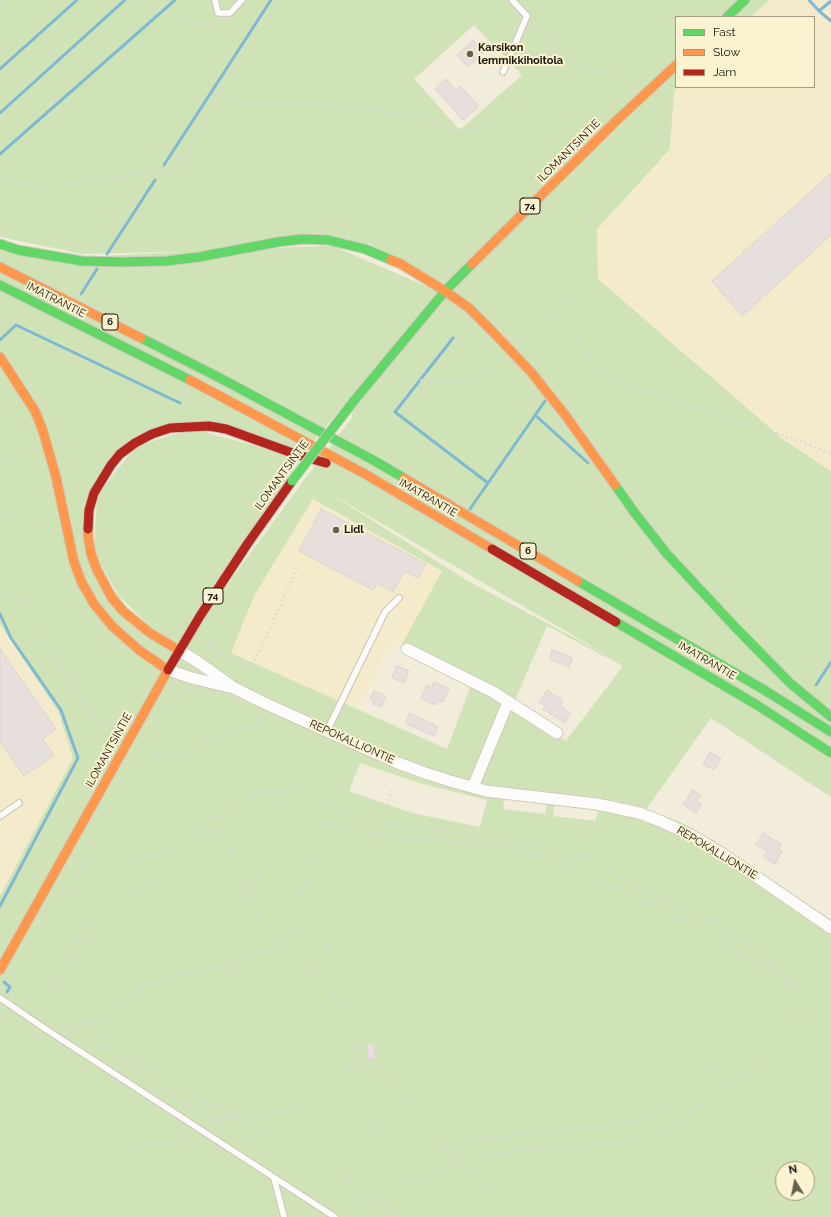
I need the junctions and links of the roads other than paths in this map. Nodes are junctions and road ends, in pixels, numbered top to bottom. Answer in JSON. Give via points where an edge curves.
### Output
{"nodes":[{"id":1,"x":215,"y":0,"type":"edge"},
{"id":2,"x":242,"y":0,"type":"edge"},
{"id":3,"x":512,"y":0,"type":"edge"},
{"id":4,"x":745,"y":0,"type":"edge"},
{"id":5,"x":728,"y":16,"type":"edge"},
{"id":6,"x":675,"y":65,"type":"edge"},
{"id":7,"x":504,"y":72,"type":"dead end"},
{"id":8,"x":0,"y":244,"type":"edge"},
{"id":9,"x":0,"y":267,"type":"edge"},
{"id":10,"x":0,"y":285,"type":"edge"},
{"id":11,"x":445,"y":291,"type":"junction"},
{"id":12,"x":0,"y":357,"type":"edge"},
{"id":13,"x":365,"y":474,"type":"junction"},
{"id":14,"x":399,"y":598,"type":"dead end"},
{"id":15,"x":407,"y":649,"type":"dead end"},
{"id":16,"x":180,"y":651,"type":"junction"},
{"id":17,"x":168,"y":670,"type":"junction"},
{"id":18,"x":234,"y":688,"type":"junction"},
{"id":19,"x":508,"y":702,"type":"junction"},
{"id":20,"x":831,"y":718,"type":"edge"},
{"id":21,"x":327,"y":732,"type":"junction"},
{"id":22,"x":831,"y":732,"type":"edge"},
{"id":23,"x":557,"y":733,"type":"dead end"},
{"id":24,"x":831,"y":753,"type":"edge"},
{"id":25,"x":473,"y":787,"type":"junction"},
{"id":26,"x":19,"y":803,"type":"dead end"},
{"id":27,"x":0,"y":816,"type":"edge"},
{"id":28,"x":831,"y":928,"type":"edge"},
{"id":29,"x":0,"y":970,"type":"edge"},
{"id":30,"x":0,"y":998,"type":"edge"},
{"id":31,"x":274,"y":1178,"type":"junction"},
{"id":32,"x":284,"y":1217,"type":"edge"},
{"id":33,"x":335,"y":1217,"type":"edge"}],
"edges":[{"from":1,"to":2,"type":"lane","via":[[218,12],[230,14]]},
{"from":3,"to":7,"type":"lane","via":[[528,16]]},
{"from":4,"to":5,"type":"main road"},
{"from":6,"to":11,"type":"main road","name":"ILOMANTSINTIE","number":"74","via":[[609,127]]},
{"from":8,"to":11,"type":"main road","via":[[18,250],[102,262],[166,261],[278,242],[302,239],[328,240],[365,249],[401,264]]},
{"from":9,"to":22,"type":"main road","name":"IMATRANTIE","number":"6","via":[[226,381],[372,460],[759,687]]},
{"from":10,"to":13,"type":"main road","name":"IMATRANTIE","number":"6","via":[[213,392]]},
{"from":11,"to":16,"type":"main road","name":"ILOMANTSINTIE","number":"74","bridge":true,"via":[[353,402],[292,481],[248,543]]},
{"from":11,"to":20,"type":"main road","via":[[469,308],[531,372],[667,554],[790,683]]},
{"from":12,"to":17,"type":"main road","via":[[34,411],[43,431],[56,477],[74,562],[82,583],[94,604],[112,626],[139,650]]},
{"from":13,"to":16,"type":"main road","via":[[298,455],[226,429],[209,426],[170,428],[152,434],[120,454],[94,493],[88,536],[91,554],[104,584],[123,611],[150,633]]},
{"from":13,"to":24,"type":"main road","name":"IMATRANTIE","number":"6","via":[[757,705]]},
{"from":14,"to":21,"type":"lane","via":[[385,612]]},
{"from":15,"to":19,"type":"street"},
{"from":16,"to":17,"type":"main road","name":"ILOMANTSINTIE","number":"74"},
{"from":16,"to":18,"type":"street","name":"REPOKALLIONTIE"},
{"from":17,"to":18,"type":"street","name":"REPOKALLIONTIE"},
{"from":17,"to":29,"type":"main road","name":"ILOMANTSINTIE"},
{"from":18,"to":21,"type":"street","name":"REPOKALLIONTIE"},
{"from":19,"to":23,"type":"street"},
{"from":19,"to":25,"type":"street"},
{"from":21,"to":25,"type":"street","name":"REPOKALLIONTIE","via":[[398,763]]},
{"from":25,"to":28,"type":"street","name":"REPOKALLIONTIE","via":[[486,791],[596,804],[639,813],[660,821],[691,835],[726,856]]},
{"from":26,"to":27,"type":"lane"},
{"from":30,"to":31,"type":"lane"},
{"from":31,"to":32,"type":"lane"},
{"from":31,"to":33,"type":"lane"}]}
